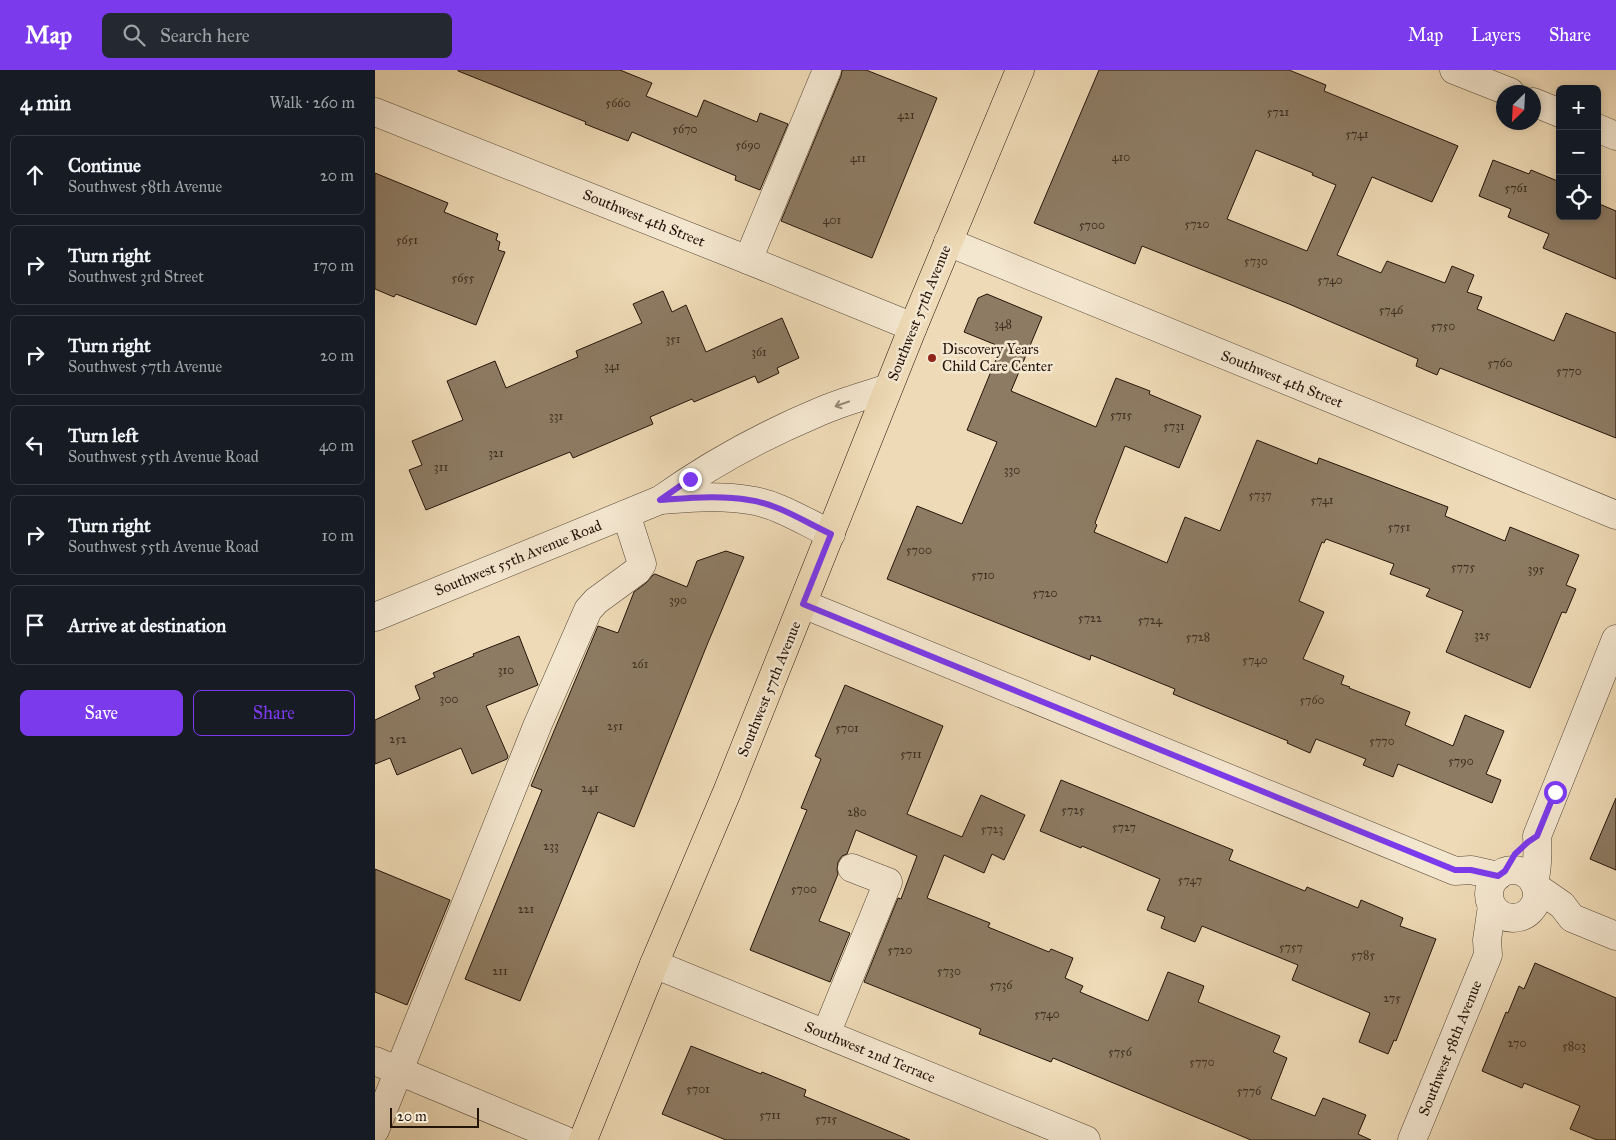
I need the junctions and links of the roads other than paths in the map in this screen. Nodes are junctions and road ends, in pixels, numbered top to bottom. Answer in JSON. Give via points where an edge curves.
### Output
{"nodes":[{"id":1,"x":827,"y":70,"type":"edge"},
{"id":2,"x":1020,"y":70,"type":"edge"},
{"id":3,"x":1454,"y":70,"type":"edge"},
{"id":4,"x":1496,"y":86,"type":"edge"},
{"id":5,"x":1541,"y":105,"type":"edge"},
{"id":6,"x":1556,"y":111,"type":"edge"},
{"id":7,"x":375,"y":112,"type":"edge"},
{"id":8,"x":1601,"y":130,"type":"edge"},
{"id":9,"x":1616,"y":136,"type":"edge"},
{"id":10,"x":948,"y":242,"type":"junction"},
{"id":11,"x":748,"y":260,"type":"junction"},
{"id":12,"x":913,"y":327,"type":"junction"},
{"id":13,"x":888,"y":388,"type":"junction"},
{"id":14,"x":660,"y":500,"type":"junction"},
{"id":15,"x":626,"y":514,"type":"junction"},
{"id":16,"x":1616,"y":515,"type":"edge"},
{"id":17,"x":831,"y":534,"type":"junction"},
{"id":18,"x":803,"y":604,"type":"junction"},
{"id":19,"x":375,"y":617,"type":"edge"},
{"id":20,"x":1616,"y":640,"type":"edge"},
{"id":21,"x":1537,"y":836,"type":"junction"},
{"id":22,"x":852,"y":868,"type":"dead end"},
{"id":23,"x":1535,"y":885,"type":"junction"},
{"id":24,"x":1496,"y":888,"type":"junction"},
{"id":25,"x":1523,"y":916,"type":"junction"},
{"id":26,"x":1572,"y":918,"type":"junction"},
{"id":27,"x":1616,"y":936,"type":"edge"},
{"id":28,"x":1487,"y":955,"type":"junction"},
{"id":29,"x":654,"y":964,"type":"junction"},
{"id":30,"x":826,"y":1034,"type":"junction"},
{"id":31,"x":387,"y":1066,"type":"edge"},
{"id":32,"x":375,"y":1130,"type":"edge"},
{"id":33,"x":564,"y":1140,"type":"edge"},
{"id":34,"x":583,"y":1140,"type":"edge"},
{"id":35,"x":1086,"y":1140,"type":"edge"},
{"id":36,"x":1411,"y":1140,"type":"edge"}],
"edges":[{"from":1,"to":11,"type":"street"},
{"from":2,"to":10,"type":"main road","name":"Southwest 57th Avenue"},
{"from":3,"to":4,"type":"street"},
{"from":5,"to":6,"type":"street"},
{"from":7,"to":11,"type":"street","name":"Southwest 4th Street"},
{"from":8,"to":9,"type":"street"},
{"from":10,"to":12,"type":"main road","name":"Southwest 57th Avenue"},
{"from":10,"to":16,"type":"street","name":"Southwest 4th Street"},
{"from":11,"to":12,"type":"street","name":"Southwest 4th Street"},
{"from":12,"to":13,"type":"main road","name":"Southwest 57th Avenue"},
{"from":13,"to":14,"type":"street","name":"Southwest 55th Avenue Road","one_way":true,"via":[[788,426],[690,479]]},
{"from":13,"to":17,"type":"main road","name":"Southwest 57th Avenue"},
{"from":14,"to":15,"type":"street","name":"Southwest 55th Avenue Road"},
{"from":14,"to":17,"type":"street","name":"Southwest 55th Avenue Road","via":[[749,500],[778,508]]},
{"from":15,"to":19,"type":"street","name":"Southwest 55th Avenue Road"},
{"from":15,"to":31,"type":"street","via":[[642,564],[588,610]]},
{"from":17,"to":18,"type":"main road","name":"Southwest 57th Avenue"},
{"from":18,"to":24,"type":"street","via":[[1455,870],[1477,892]]},
{"from":18,"to":29,"type":"main road","name":"Southwest 57th Avenue"},
{"from":20,"to":21,"type":"street","name":"Southwest 58th Avenue"},
{"from":21,"to":23,"type":"street","name":"Southwest 58th Avenue"},
{"from":21,"to":24,"type":"street","name":"Southwest 58th Avenue","via":[[1515,854]]},
{"from":22,"to":30,"type":"street","via":[[887,882]]},
{"from":23,"to":24,"type":"street","via":[[1525,873],[1517,870]]},
{"from":23,"to":25,"type":"street","via":[[1537,899]]},
{"from":23,"to":26,"type":"street","via":[[1562,905]]},
{"from":24,"to":25,"type":"street","via":[[1501,915],[1508,918]]},
{"from":24,"to":28,"type":"street","name":"Southwest 58th Avenue"},
{"from":25,"to":26,"type":"street","via":[[1557,920]]},
{"from":25,"to":28,"type":"street","name":"Southwest 58th Avenue","via":[[1500,945]]},
{"from":26,"to":27,"type":"street"},
{"from":28,"to":36,"type":"street","name":"Southwest 58th Avenue"},
{"from":29,"to":30,"type":"street","name":"Southwest 2nd Terrace"},
{"from":29,"to":34,"type":"main road","name":"Southwest 57th Avenue"},
{"from":30,"to":35,"type":"street","name":"Southwest 2nd Terrace"},
{"from":31,"to":32,"type":"street"},
{"from":31,"to":33,"type":"street"}]}
